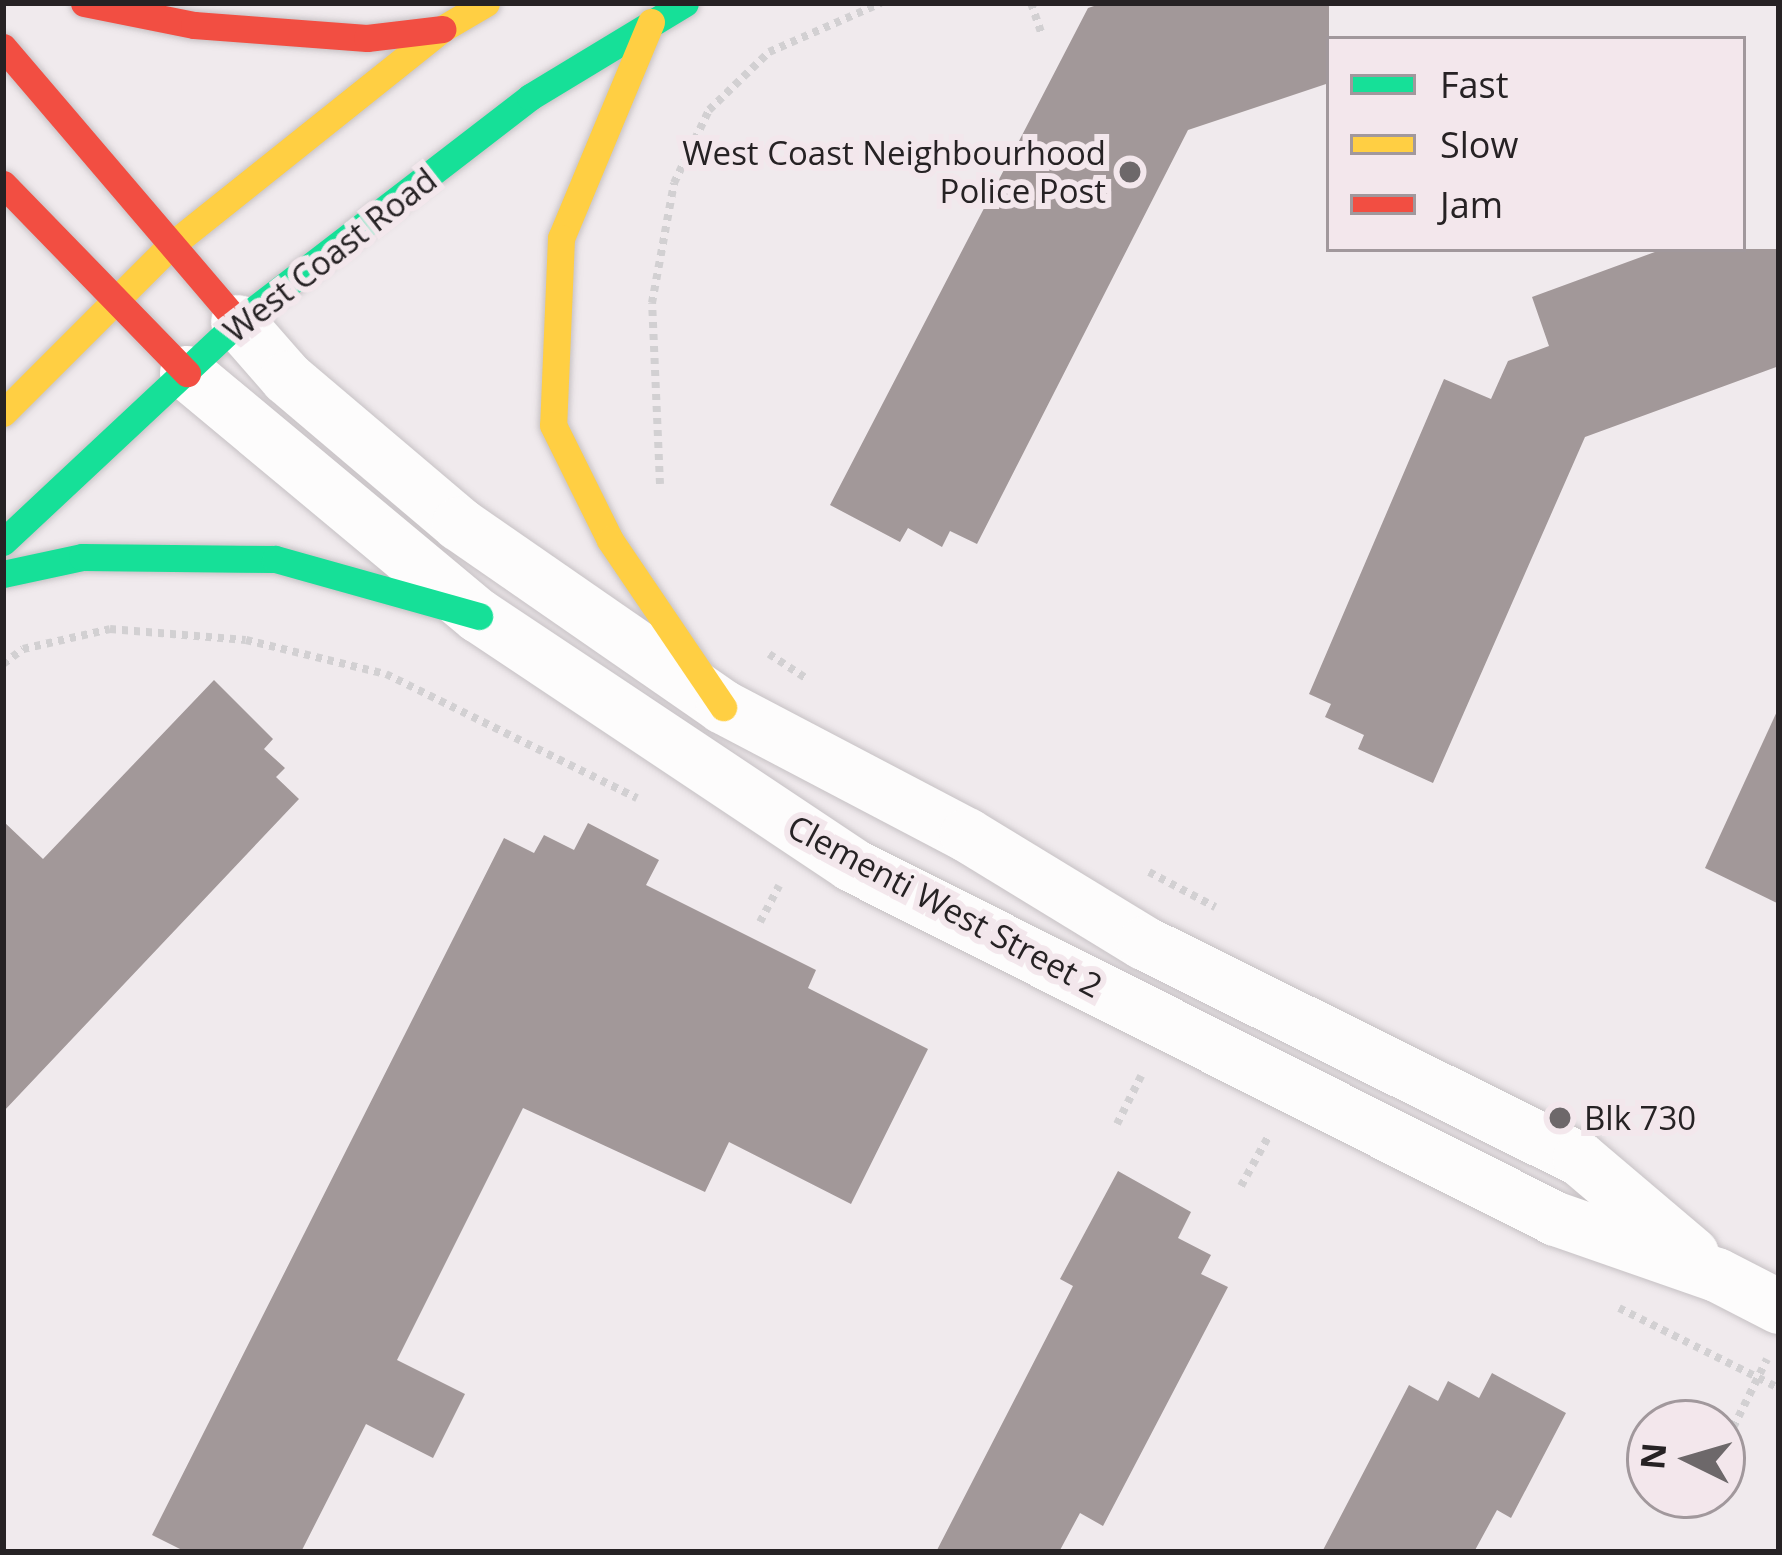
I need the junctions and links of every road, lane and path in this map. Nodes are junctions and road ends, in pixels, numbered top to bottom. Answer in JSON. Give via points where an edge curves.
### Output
{"nodes":[{"id":1,"x":84,"y":3,"type":"edge"},
{"id":2,"x":486,"y":3,"type":"edge"},
{"id":3,"x":685,"y":3,"type":"edge"},
{"id":4,"x":881,"y":3,"type":"edge"},
{"id":5,"x":1031,"y":3,"type":"edge"},
{"id":6,"x":651,"y":22,"type":"junction"},
{"id":7,"x":442,"y":29,"type":"junction"},
{"id":8,"x":1042,"y":35,"type":"dead end"},
{"id":9,"x":3,"y":47,"type":"edge"},
{"id":10,"x":3,"y":184,"type":"edge"},
{"id":11,"x":169,"y":247,"type":"junction"},
{"id":12,"x":110,"y":298,"type":"junction"},
{"id":13,"x":238,"y":322,"type":"junction"},
{"id":14,"x":187,"y":373,"type":"junction"},
{"id":15,"x":3,"y":412,"type":"edge"},
{"id":16,"x":665,"y":500,"type":"dead end"},
{"id":17,"x":3,"y":542,"type":"edge"},
{"id":18,"x":3,"y":574,"type":"edge"},
{"id":19,"x":479,"y":616,"type":"junction"},
{"id":20,"x":764,"y":651,"type":"dead end"},
{"id":21,"x":821,"y":689,"type":"dead end"},
{"id":22,"x":723,"y":707,"type":"junction"},
{"id":23,"x":1135,"y":864,"type":"dead end"},
{"id":24,"x":1236,"y":919,"type":"dead end"},
{"id":25,"x":1148,"y":1064,"type":"dead end"},
{"id":26,"x":1117,"y":1124,"type":"dead end"},
{"id":27,"x":1271,"y":1130,"type":"dead end"},
{"id":28,"x":1241,"y":1186,"type":"dead end"},
{"id":29,"x":1717,"y":1275,"type":"junction"},
{"id":30,"x":1774,"y":1331,"type":"edge"},
{"id":31,"x":1744,"y":1399,"type":"edge"}],
"edges":[{"from":1,"to":7,"type":"main road","via":[[194,25],[368,38]]},
{"from":2,"to":7,"type":"main road"},
{"from":3,"to":6,"type":"main road","name":"West Coast Road"},
{"from":4,"to":16,"type":"path","via":[[770,52],[709,110],[674,183],[652,303],[657,477]]},
{"from":5,"to":8,"type":"path"},
{"from":6,"to":13,"type":"main road","name":"West Coast Road","via":[[530,98]]},
{"from":6,"to":22,"type":"main road","via":[[561,238],[553,425],[610,540]]},
{"from":7,"to":11,"type":"main road"},
{"from":9,"to":11,"type":"main road"},
{"from":10,"to":12,"type":"main road"},
{"from":11,"to":12,"type":"main road"},
{"from":11,"to":13,"type":"main road"},
{"from":12,"to":14,"type":"main road"},
{"from":12,"to":15,"type":"main road"},
{"from":13,"to":14,"type":"main road","name":"West Coast Road"},
{"from":13,"to":22,"type":"street","name":"Clementi West Street 2","via":[[287,378],[459,524]]},
{"from":14,"to":17,"type":"main road","name":"West Coast Road"},
{"from":14,"to":19,"type":"street","name":"Clementi West Street 2"},
{"from":18,"to":19,"type":"main road","via":[[82,557],[274,560]]},
{"from":19,"to":29,"type":"street","name":"Clementi West Street 2","via":[[709,775],[942,913],[1556,1219]]},
{"from":20,"to":21,"type":"path"},
{"from":22,"to":29,"type":"street","name":"Clementi West Street 2","via":[[967,835],[1144,943],[1580,1159]]},
{"from":23,"to":24,"type":"path"},
{"from":25,"to":26,"type":"path"},
{"from":27,"to":28,"type":"path"},
{"from":29,"to":30,"type":"street","name":"Clementi West Street 2"},
{"from":30,"to":31,"type":"path"}]}
